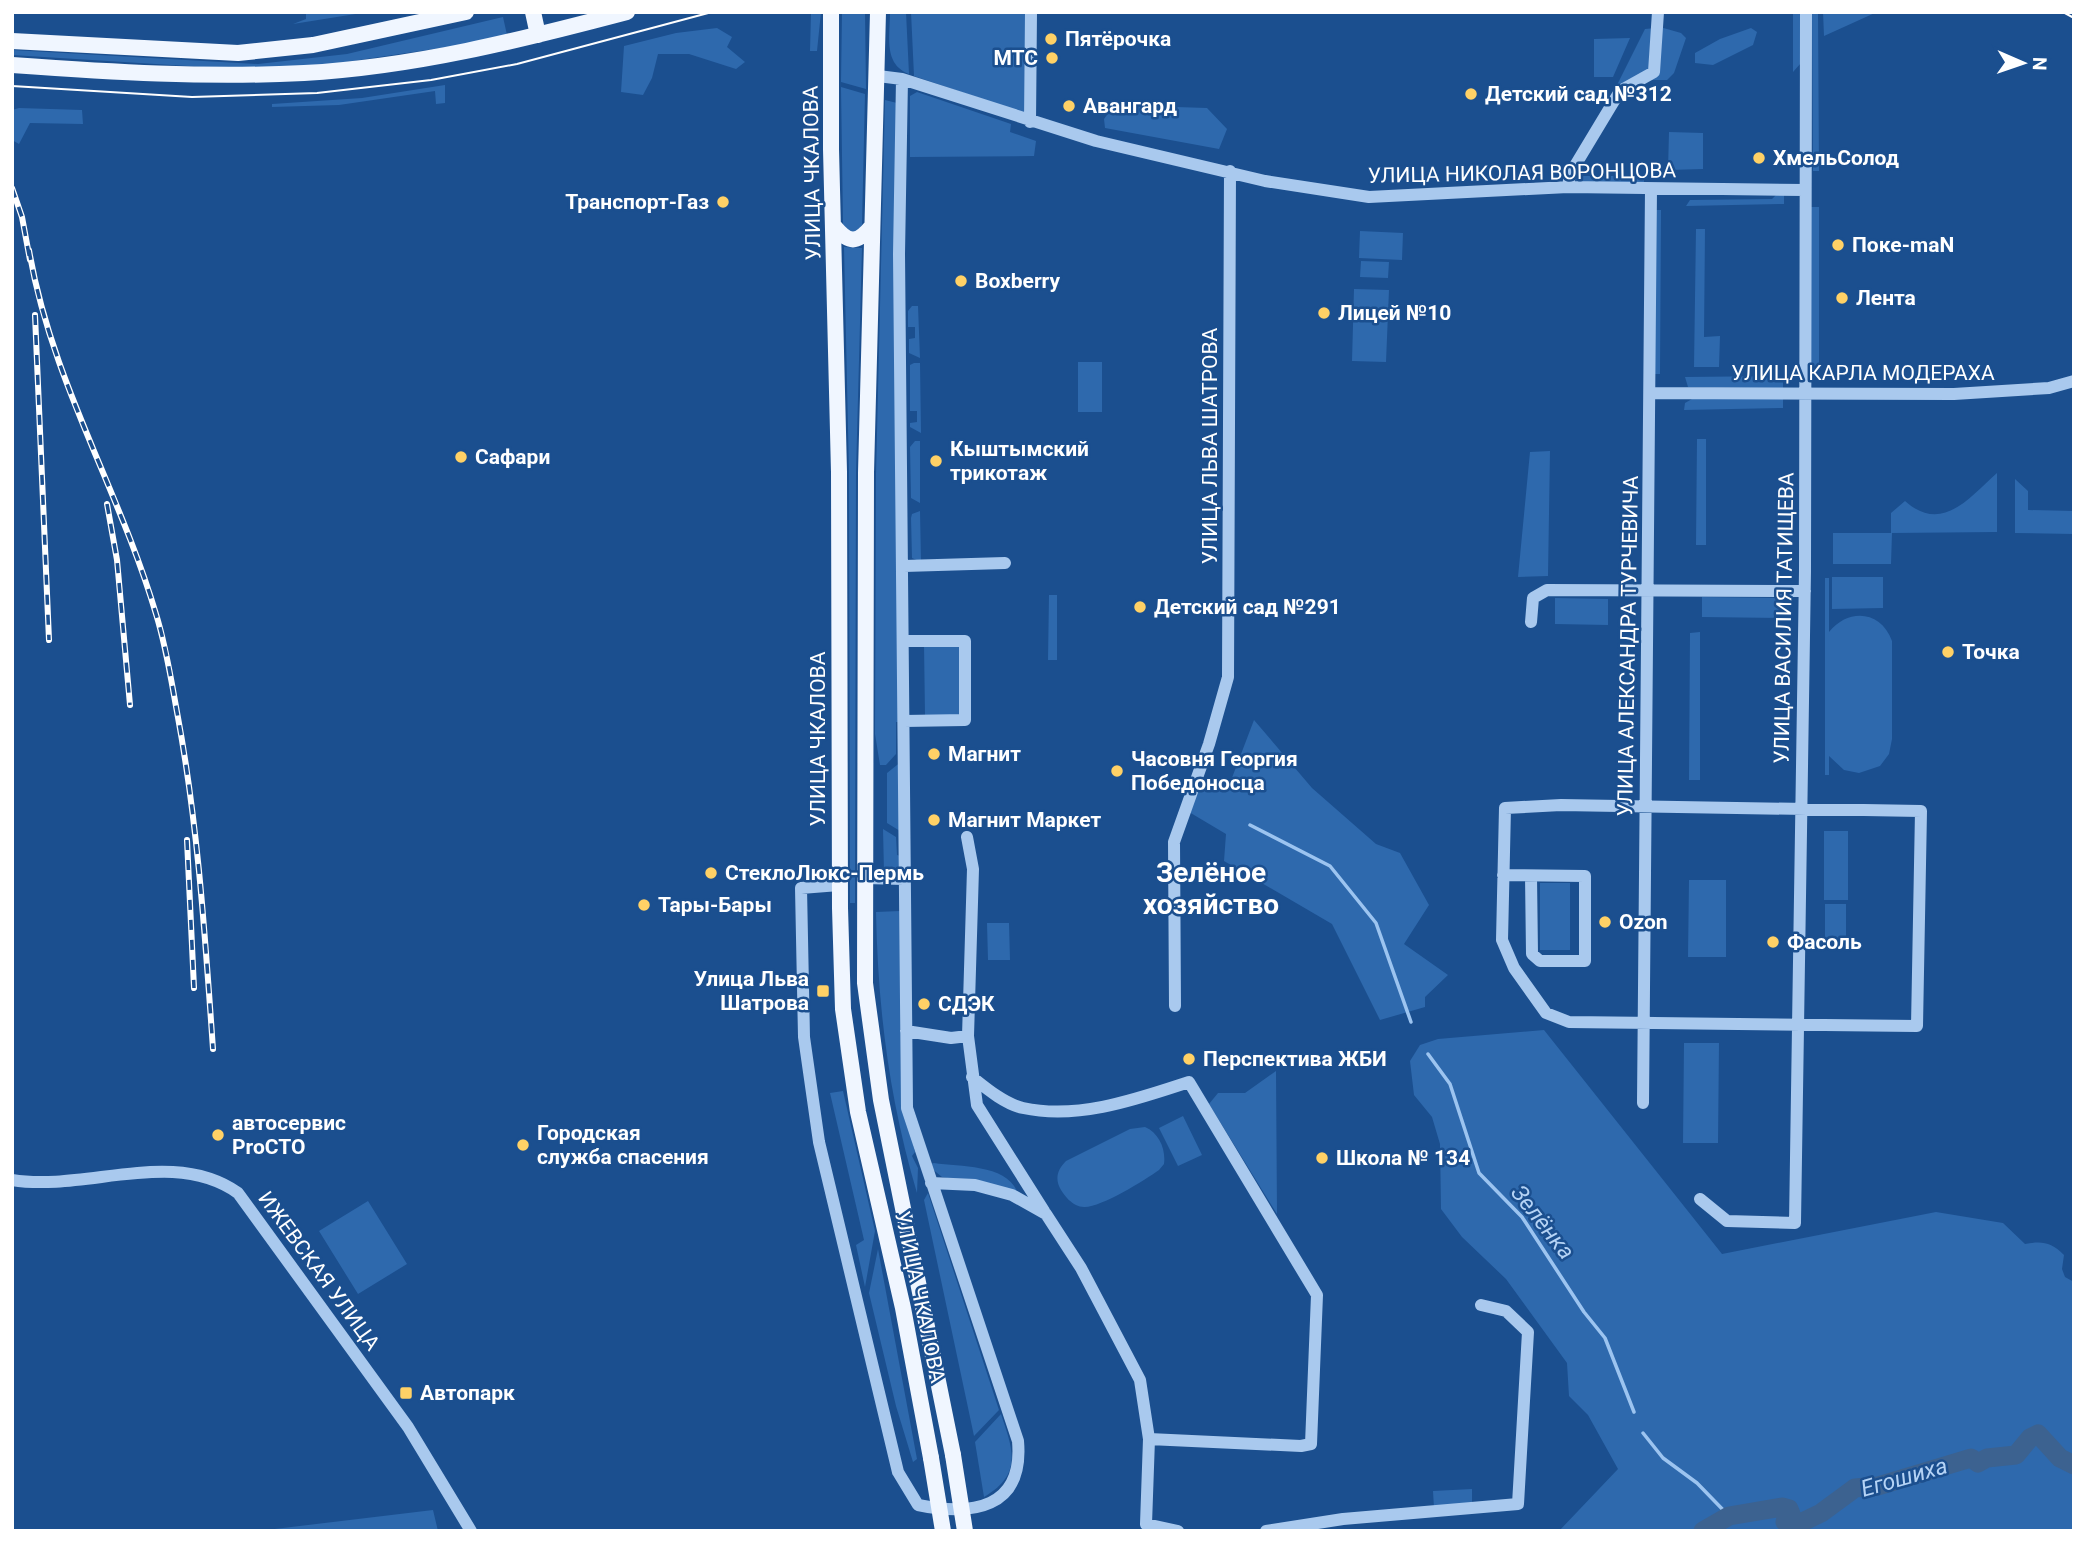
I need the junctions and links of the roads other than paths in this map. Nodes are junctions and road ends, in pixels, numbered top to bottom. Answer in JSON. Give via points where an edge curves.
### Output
{"nodes":[{"id":1,"x":466,"y":12,"type":"edge"},
{"id":2,"x":533,"y":12,"type":"edge"},
{"id":3,"x":627,"y":12,"type":"edge"},
{"id":4,"x":831,"y":12,"type":"edge"},
{"id":5,"x":878,"y":12,"type":"edge"},
{"id":6,"x":1031,"y":12,"type":"edge"},
{"id":7,"x":1658,"y":12,"type":"edge"},
{"id":8,"x":1806,"y":12,"type":"edge"},
{"id":9,"x":538,"y":36,"type":"junction"},
{"id":10,"x":12,"y":41,"type":"edge"},
{"id":11,"x":12,"y":65,"type":"edge"},
{"id":12,"x":878,"y":76,"type":"junction"},
{"id":13,"x":902,"y":79,"type":"junction"},
{"id":14,"x":1030,"y":122,"type":"junction"},
{"id":15,"x":1230,"y":171,"type":"junction"},
{"id":16,"x":1568,"y":187,"type":"junction"},
{"id":17,"x":1651,"y":189,"type":"junction"},
{"id":18,"x":1805,"y":190,"type":"junction"},
{"id":19,"x":834,"y":226,"type":"junction"},
{"id":20,"x":872,"y":226,"type":"junction"},
{"id":21,"x":2074,"y":381,"type":"edge"},
{"id":22,"x":1650,"y":393,"type":"junction"},
{"id":23,"x":1804,"y":393,"type":"junction"},
{"id":24,"x":1005,"y":563,"type":"dead end"},
{"id":25,"x":904,"y":566,"type":"junction"},
{"id":26,"x":1648,"y":588,"type":"junction"},
{"id":27,"x":1805,"y":591,"type":"junction"},
{"id":28,"x":1531,"y":622,"type":"dead end"},
{"id":29,"x":904,"y":641,"type":"junction"},
{"id":30,"x":904,"y":721,"type":"junction"},
{"id":31,"x":1645,"y":807,"type":"junction"},
{"id":32,"x":1801,"y":809,"type":"junction"},
{"id":33,"x":967,"y":837,"type":"dead end"},
{"id":34,"x":1503,"y":875,"type":"junction"},
{"id":35,"x":1531,"y":876,"type":"junction"},
{"id":36,"x":865,"y":878,"type":"junction"},
{"id":37,"x":904,"y":879,"type":"junction"},
{"id":38,"x":839,"y":885,"type":"junction"},
{"id":39,"x":1175,"y":1006,"type":"dead end"},
{"id":40,"x":1643,"y":1024,"type":"junction"},
{"id":41,"x":1798,"y":1024,"type":"junction"},
{"id":42,"x":906,"y":1031,"type":"junction"},
{"id":43,"x":968,"y":1036,"type":"junction"},
{"id":44,"x":972,"y":1077,"type":"junction"},
{"id":45,"x":1643,"y":1103,"type":"dead end"},
{"id":46,"x":12,"y":1180,"type":"edge"},
{"id":47,"x":931,"y":1184,"type":"junction"},
{"id":48,"x":1700,"y":1199,"type":"dead end"},
{"id":49,"x":1046,"y":1214,"type":"junction"},
{"id":50,"x":1481,"y":1305,"type":"dead end"},
{"id":51,"x":1149,"y":1439,"type":"junction"},
{"id":52,"x":471,"y":1531,"type":"edge"},
{"id":53,"x":943,"y":1531,"type":"edge"},
{"id":54,"x":965,"y":1531,"type":"edge"},
{"id":55,"x":1178,"y":1531,"type":"edge"},
{"id":56,"x":1266,"y":1531,"type":"edge"}],
"edges":[{"from":1,"to":10,"type":"main road","via":[[313,45],[238,53]]},
{"from":2,"to":9,"type":"main road"},
{"from":3,"to":9,"type":"main road"},
{"from":4,"to":19,"type":"main road","name":"УЛИЦА ЧКАЛОВА"},
{"from":5,"to":12,"type":"main road","name":"УЛИЦА ЧКАЛОВА"},
{"from":6,"to":14,"type":"street"},
{"from":7,"to":16,"type":"street","via":[[1654,72],[1620,92],[1570,174]]},
{"from":8,"to":18,"type":"street","name":"УЛИЦА ВАСИЛИЯ ТАТИЩЕВА"},
{"from":9,"to":11,"type":"main road","via":[[460,54],[306,73],[175,75]]},
{"from":12,"to":13,"type":"street","name":"УЛИЦА НИКОЛАЯ ВОРОНЦОВА"},
{"from":12,"to":20,"type":"main road","name":"УЛИЦА ЧКАЛОВА"},
{"from":13,"to":14,"type":"street","name":"УЛИЦА НИКОЛАЯ ВОРОНЦОВА"},
{"from":13,"to":25,"type":"street","via":[[899,254]]},
{"from":14,"to":15,"type":"street","name":"УЛИЦА НИКОЛАЯ ВОРОНЦОВА"},
{"from":15,"to":16,"type":"street","name":"УЛИЦА НИКОЛАЯ ВОРОНЦОВА","via":[[1368,197]]},
{"from":15,"to":39,"type":"street","name":"УЛИЦА ЛЬВА ШАТРОВА","via":[[1228,677],[1174,842]]},
{"from":16,"to":17,"type":"street","name":"УЛИЦА НИКОЛАЯ ВОРОНЦОВА"},
{"from":17,"to":18,"type":"street","name":"УЛИЦА НИКОЛАЯ ВОРОНЦОВА"},
{"from":17,"to":22,"type":"street","name":"УЛИЦА АЛЕКСАНДРА ТУРЧЕВИЧА"},
{"from":18,"to":23,"type":"street","name":"УЛИЦА ВАСИЛИЯ ТАТИЩЕВА"},
{"from":19,"to":20,"type":"main road","via":[[853,242]]},
{"from":19,"to":38,"type":"main road","name":"УЛИЦА ЧКАЛОВА"},
{"from":20,"to":36,"type":"main road","name":"УЛИЦА ЧКАЛОВА"},
{"from":21,"to":23,"type":"street","name":"УЛИЦА КАРЛА МОДЕРАХА","via":[[2024,391]]},
{"from":22,"to":23,"type":"street","name":"УЛИЦА КАРЛА МОДЕРАХА"},
{"from":22,"to":26,"type":"street","name":"УЛИЦА АЛЕКСАНДРА ТУРЧЕВИЧА"},
{"from":23,"to":27,"type":"street","name":"УЛИЦА ВАСИЛИЯ ТАТИЩЕВА"},
{"from":24,"to":25,"type":"street"},
{"from":25,"to":29,"type":"street"},
{"from":26,"to":27,"type":"street"},
{"from":26,"to":28,"type":"street","via":[[1547,590],[1533,598]]},
{"from":26,"to":31,"type":"street","name":"УЛИЦА АЛЕКСАНДРА ТУРЧЕВИЧА"},
{"from":27,"to":32,"type":"street","name":"УЛИЦА ВАСИЛИЯ ТАТИЩЕВА"},
{"from":29,"to":30,"type":"street"},
{"from":29,"to":30,"type":"street","via":[[965,641],[965,720]]},
{"from":30,"to":37,"type":"street"},
{"from":31,"to":32,"type":"street"},
{"from":31,"to":34,"type":"street","via":[[1505,807]]},
{"from":31,"to":40,"type":"street","name":"УЛИЦА АЛЕКСАНДРА ТУРЧЕВИЧА"},
{"from":32,"to":41,"type":"street","name":"УЛИЦА ВАСИЛИЯ ТАТИЩЕВА"},
{"from":32,"to":41,"type":"street","via":[[1921,811],[1917,1026]]},
{"from":33,"to":43,"type":"street","via":[[973,869]]},
{"from":34,"to":35,"type":"street"},
{"from":34,"to":40,"type":"street","via":[[1502,940],[1507,956],[1546,1013],[1569,1022]]},
{"from":35,"to":35,"type":"street","via":[[1585,876],[1585,961],[1540,961],[1532,954]]},
{"from":36,"to":37,"type":"street"},
{"from":36,"to":54,"type":"main road","name":"УЛИЦА ЧКАЛОВА","bridge":true,"via":[[864,984],[869,1031]]},
{"from":37,"to":42,"type":"street"},
{"from":38,"to":47,"type":"street","via":[[801,888],[804,1037],[819,1142],[898,1472],[918,1505],[949,1511],[986,1505],[1006,1491],[1018,1476],[1020,1458]]},
{"from":38,"to":53,"type":"main road","name":"УЛИЦА ЧКАЛОВА","bridge":true,"via":[[843,1009],[859,1112],[903,1308]]},
{"from":40,"to":41,"type":"street"},
{"from":40,"to":45,"type":"street","name":"УЛИЦА АЛЕКСАНДРА ТУРЧЕВИЧА"},
{"from":41,"to":48,"type":"street","name":"УЛИЦА ВАСИЛИЯ ТАТИЩЕВА","via":[[1795,1223],[1727,1221]]},
{"from":42,"to":43,"type":"street"},
{"from":42,"to":47,"type":"street","via":[[906,1108]]},
{"from":43,"to":44,"type":"street"},
{"from":44,"to":49,"type":"street","via":[[977,1105]]},
{"from":44,"to":51,"type":"street","via":[[1022,1108],[1047,1109],[1100,1109],[1189,1082],[1317,1294],[1311,1444]]},
{"from":46,"to":52,"type":"street","name":"ИЖЕВСКАЯ УЛИЦА","via":[[47,1182],[176,1171],[210,1177],[238,1193],[408,1427]]},
{"from":47,"to":49,"type":"street","name":"УЛИЦА ЧКАЛОВА","via":[[975,1185],[1012,1195]]},
{"from":49,"to":51,"type":"street","name":"УЛИЦА ЧКАЛОВА","via":[[1081,1268],[1140,1380]]},
{"from":50,"to":56,"type":"street","via":[[1506,1311],[1528,1332],[1518,1504],[1343,1519]]},
{"from":51,"to":55,"type":"street","name":"УЛИЦА ЧКАЛОВА","via":[[1146,1524]]}]}
